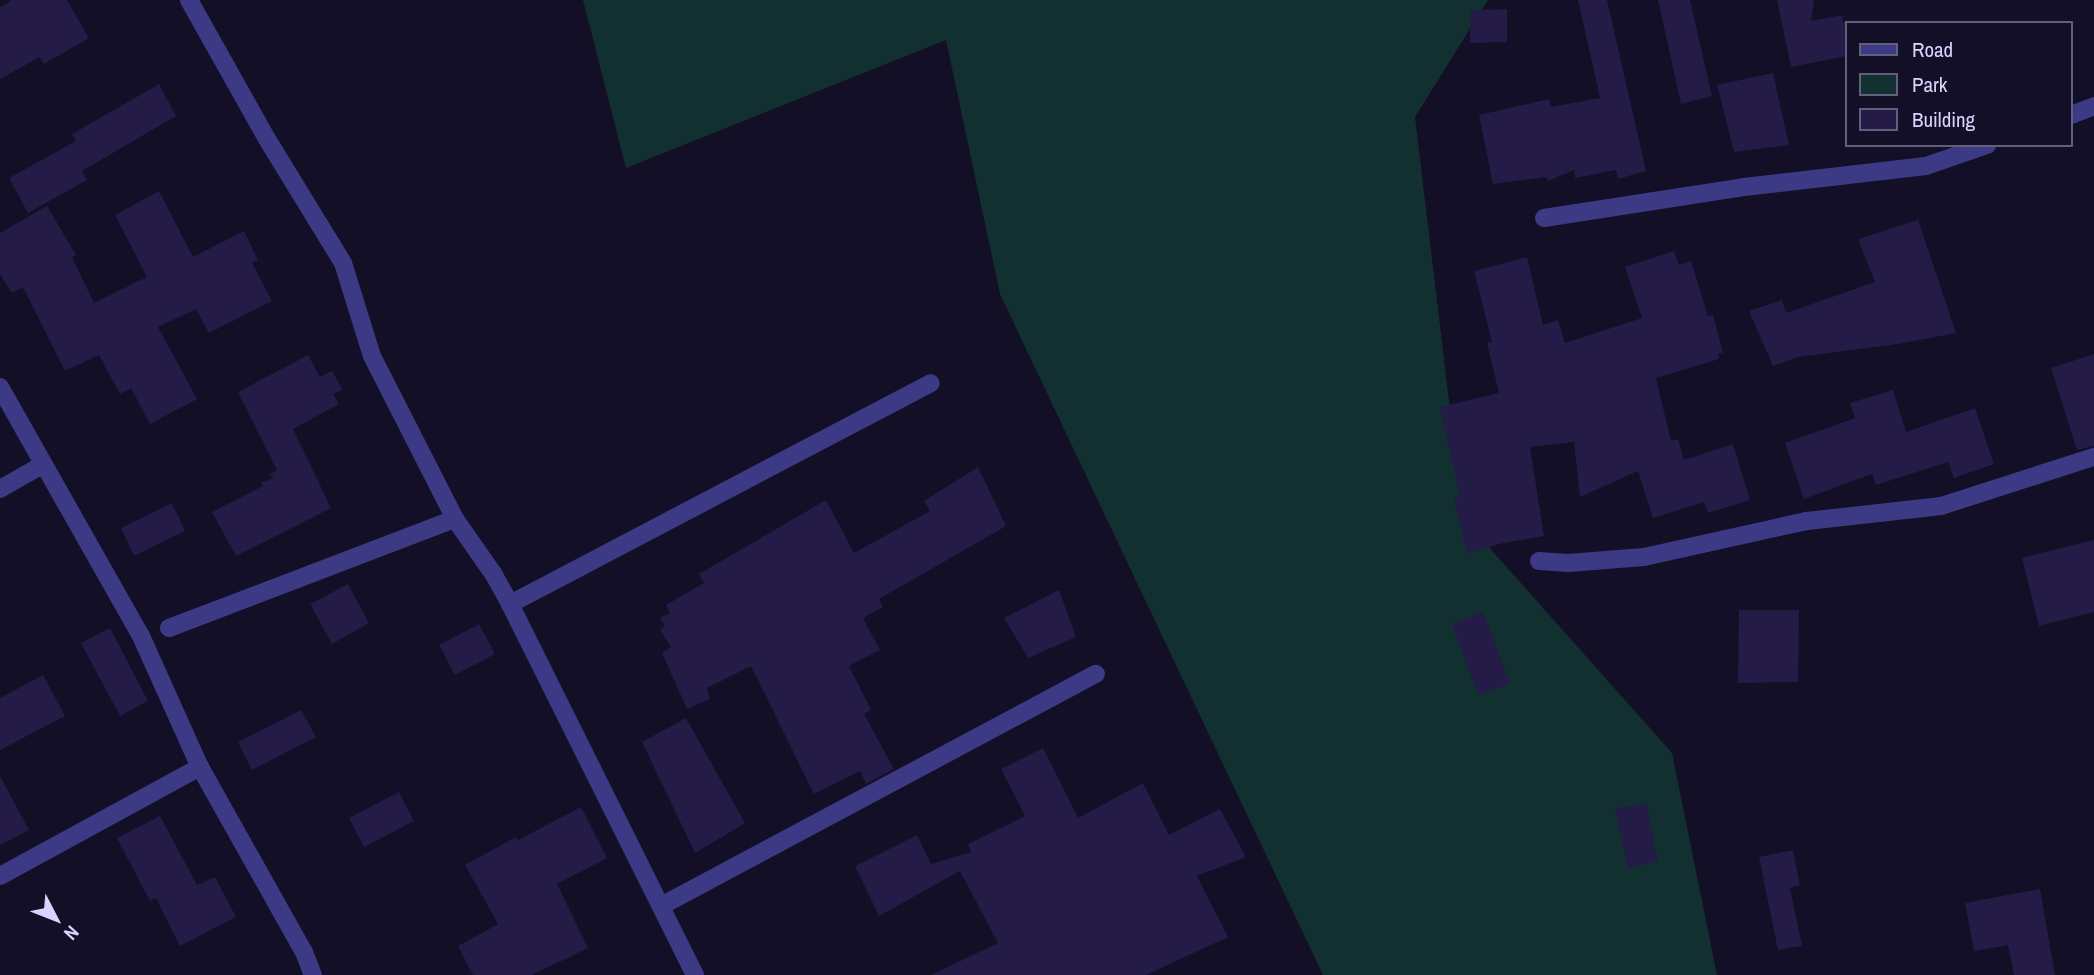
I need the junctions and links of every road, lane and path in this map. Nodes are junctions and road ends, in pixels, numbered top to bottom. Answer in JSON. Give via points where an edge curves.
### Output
{"nodes":[{"id":1,"x":189,"y":0,"type":"edge"},
{"id":2,"x":2094,"y":106,"type":"edge"},
{"id":3,"x":2073,"y":114,"type":"edge"},
{"id":4,"x":1981,"y":147,"type":"edge"},
{"id":5,"x":1544,"y":218,"type":"dead end"},
{"id":6,"x":931,"y":383,"type":"dead end"},
{"id":7,"x":0,"y":387,"type":"edge"},
{"id":8,"x":2094,"y":457,"type":"edge"},
{"id":9,"x":42,"y":465,"type":"junction"},
{"id":10,"x":0,"y":489,"type":"edge"},
{"id":11,"x":455,"y":519,"type":"junction"},
{"id":12,"x":1539,"y":561,"type":"dead end"},
{"id":13,"x":510,"y":604,"type":"junction"},
{"id":14,"x":169,"y":628,"type":"dead end"},
{"id":15,"x":1096,"y":674,"type":"dead end"},
{"id":16,"x":200,"y":767,"type":"junction"},
{"id":17,"x":0,"y":876,"type":"edge"},
{"id":18,"x":662,"y":906,"type":"junction"},
{"id":19,"x":313,"y":975,"type":"edge"},
{"id":20,"x":695,"y":975,"type":"edge"}],
"edges":[{"from":1,"to":11,"type":"street","via":[[343,263],[372,356]]},
{"from":2,"to":3,"type":"street"},
{"from":4,"to":5,"type":"street","via":[[1926,166],[1744,187]]},
{"from":6,"to":13,"type":"street"},
{"from":7,"to":9,"type":"street"},
{"from":8,"to":12,"type":"street","via":[[1948,504],[1807,521],[1644,557]]},
{"from":9,"to":10,"type":"street"},
{"from":9,"to":16,"type":"street","via":[[141,636]]},
{"from":11,"to":13,"type":"street"},
{"from":11,"to":14,"type":"street"},
{"from":13,"to":18,"type":"street"},
{"from":15,"to":18,"type":"street"},
{"from":16,"to":17,"type":"street"},
{"from":16,"to":19,"type":"street"},
{"from":18,"to":20,"type":"street"}]}
